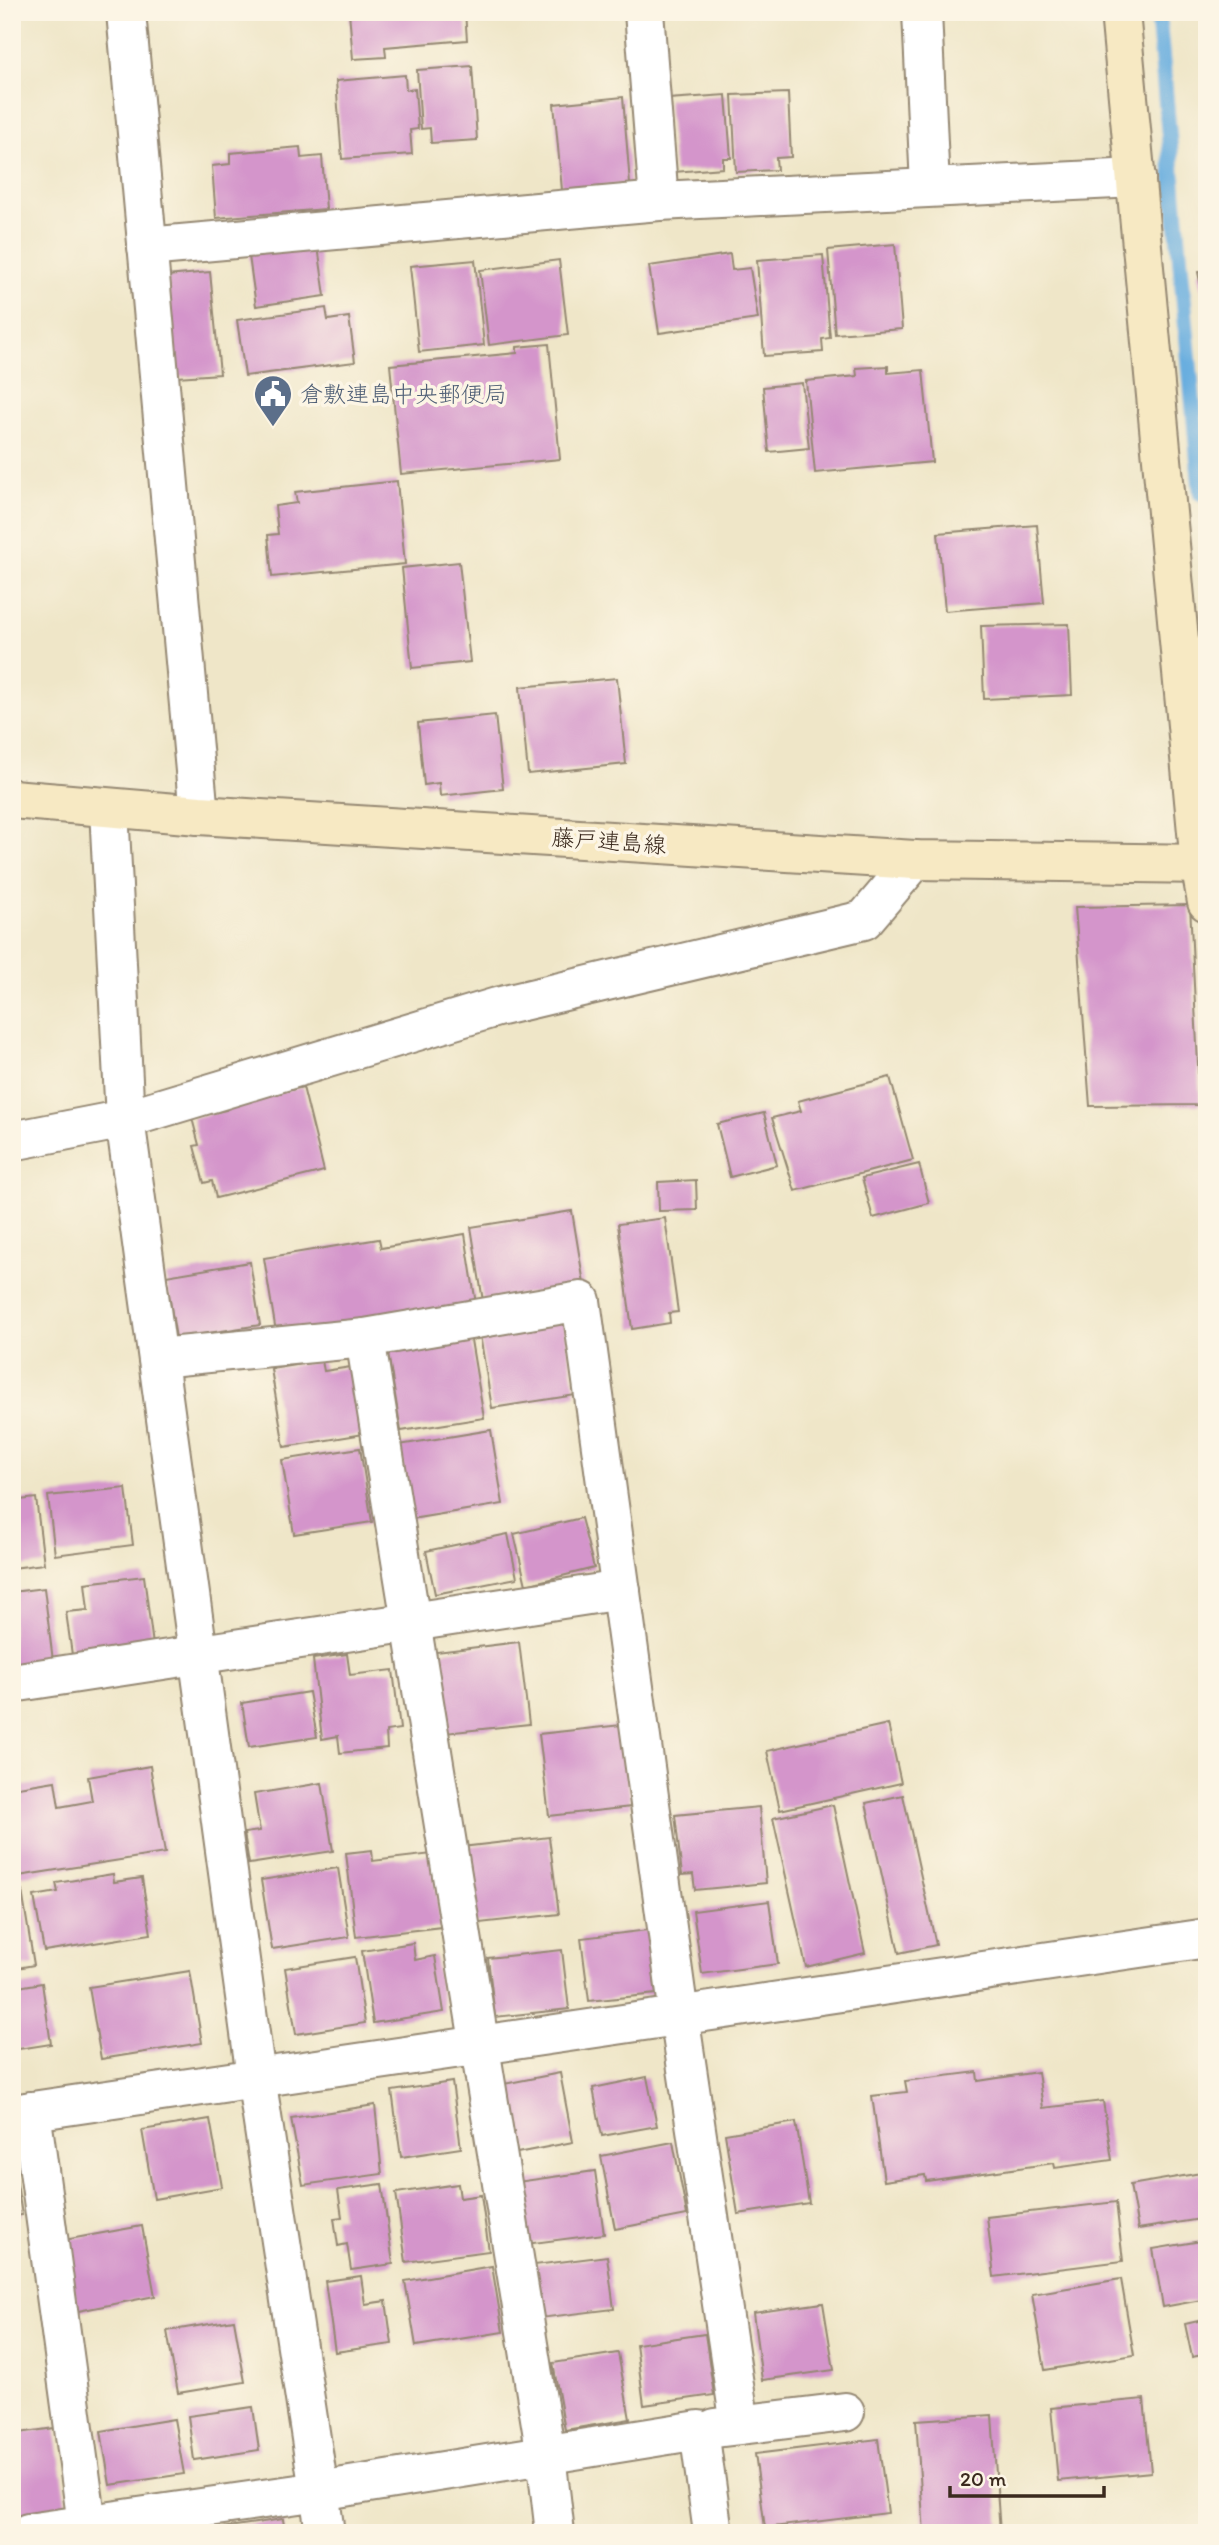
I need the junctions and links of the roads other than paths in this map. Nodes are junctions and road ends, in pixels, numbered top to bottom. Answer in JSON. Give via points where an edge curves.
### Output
{"nodes":[{"id":1,"x":126,"y":12,"type":"edge"},
{"id":2,"x":644,"y":12,"type":"edge"},
{"id":3,"x":922,"y":12,"type":"edge"},
{"id":4,"x":1120,"y":12,"type":"edge"},
{"id":5,"x":1136,"y":178,"type":"junction"},
{"id":6,"x":930,"y":187,"type":"junction"},
{"id":7,"x":659,"y":201,"type":"junction"},
{"id":8,"x":147,"y":247,"type":"junction"},
{"id":9,"x":12,"y":799,"type":"edge"},
{"id":10,"x":110,"y":809,"type":"junction"},
{"id":11,"x":199,"y":815,"type":"junction"},
{"id":12,"x":915,"y":860,"type":"junction"},
{"id":13,"x":1203,"y":864,"type":"edge"},
{"id":14,"x":1207,"y":902,"type":"edge"},
{"id":15,"x":125,"y":1119,"type":"junction"},
{"id":16,"x":12,"y":1141,"type":"edge"},
{"id":17,"x":365,"y":1338,"type":"junction"},
{"id":18,"x":158,"y":1358,"type":"junction"},
{"id":19,"x":621,"y":1590,"type":"junction"},
{"id":20,"x":411,"y":1624,"type":"junction"},
{"id":21,"x":198,"y":1655,"type":"junction"},
{"id":22,"x":12,"y":1683,"type":"edge"},
{"id":23,"x":1207,"y":1938,"type":"edge"},
{"id":24,"x":679,"y":2015,"type":"junction"},
{"id":25,"x":478,"y":2044,"type":"junction"},
{"id":26,"x":256,"y":2077,"type":"junction"},
{"id":27,"x":22,"y":2113,"type":"edge"},
{"id":28,"x":845,"y":2412,"type":"dead end"},
{"id":29,"x":740,"y":2425,"type":"junction"},
{"id":30,"x":699,"y":2430,"type":"junction"},
{"id":31,"x":546,"y":2455,"type":"junction"},
{"id":32,"x":319,"y":2491,"type":"junction"},
{"id":33,"x":87,"y":2524,"type":"junction"},
{"id":34,"x":28,"y":2533,"type":"edge"},
{"id":35,"x":325,"y":2533,"type":"edge"},
{"id":36,"x":555,"y":2533,"type":"edge"},
{"id":37,"x":713,"y":2533,"type":"edge"}],
"edges":[{"from":1,"to":8,"type":"street"},
{"from":2,"to":7,"type":"street"},
{"from":3,"to":6,"type":"street"},
{"from":4,"to":5,"type":"main road"},
{"from":5,"to":6,"type":"street"},
{"from":5,"to":13,"type":"main road"},
{"from":6,"to":7,"type":"street"},
{"from":7,"to":8,"type":"street"},
{"from":8,"to":11,"type":"street"},
{"from":9,"to":10,"type":"main road","name":"藤戸連島線"},
{"from":10,"to":11,"type":"main road","name":"藤戸連島線"},
{"from":10,"to":15,"type":"street"},
{"from":11,"to":12,"type":"main road","name":"藤戸連島線"},
{"from":12,"to":13,"type":"main road","name":"藤戸連島線"},
{"from":12,"to":15,"type":"street","via":[[864,920],[497,1007]]},
{"from":13,"to":14,"type":"main road"},
{"from":15,"to":16,"type":"street"},
{"from":15,"to":18,"type":"street"},
{"from":17,"to":18,"type":"street"},
{"from":17,"to":19,"type":"street","via":[[581,1301]]},
{"from":17,"to":20,"type":"street"},
{"from":18,"to":21,"type":"street"},
{"from":19,"to":20,"type":"street"},
{"from":19,"to":24,"type":"street"},
{"from":20,"to":21,"type":"street"},
{"from":20,"to":25,"type":"street"},
{"from":21,"to":22,"type":"street"},
{"from":21,"to":26,"type":"street"},
{"from":23,"to":24,"type":"street"},
{"from":24,"to":25,"type":"street"},
{"from":24,"to":29,"type":"street"},
{"from":25,"to":26,"type":"street"},
{"from":25,"to":31,"type":"street"},
{"from":26,"to":27,"type":"street"},
{"from":26,"to":32,"type":"street"},
{"from":27,"to":33,"type":"street"},
{"from":28,"to":29,"type":"street"},
{"from":29,"to":30,"type":"street"},
{"from":30,"to":31,"type":"street"},
{"from":30,"to":37,"type":"street"},
{"from":31,"to":32,"type":"street"},
{"from":31,"to":36,"type":"street"},
{"from":32,"to":33,"type":"street"},
{"from":32,"to":35,"type":"street"},
{"from":33,"to":34,"type":"street"}]}
